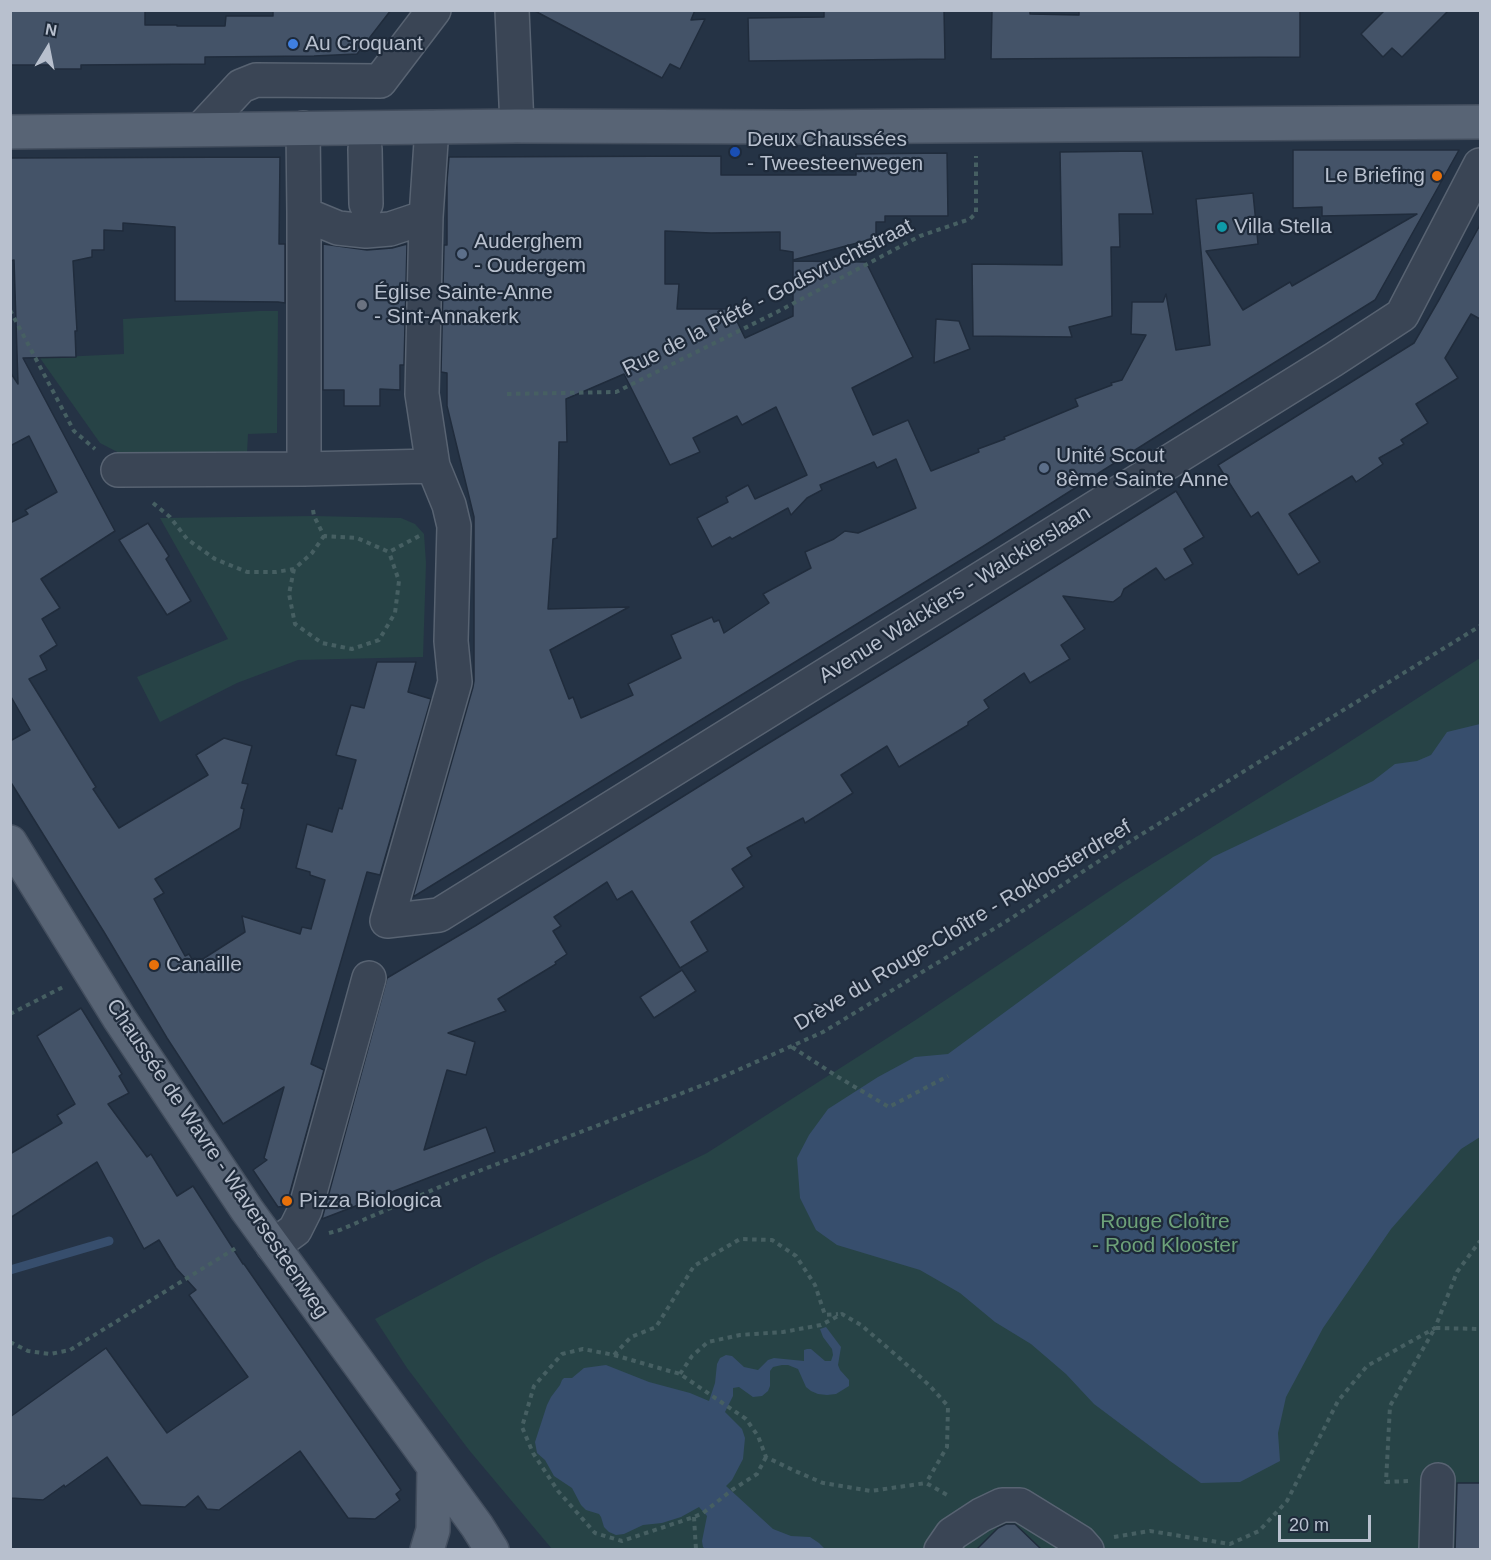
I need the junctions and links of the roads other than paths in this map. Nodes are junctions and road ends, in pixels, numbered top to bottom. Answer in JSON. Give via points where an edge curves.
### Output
{"nodes":[{"id":1,"x":434,"y":10,"type":"edge"},
{"id":2,"x":512,"y":10,"type":"edge"},
{"id":3,"x":380,"y":81,"type":"junction"},
{"id":4,"x":1480,"y":122,"type":"edge"},
{"id":5,"x":517,"y":126,"type":"junction"},
{"id":6,"x":432,"y":127,"type":"junction"},
{"id":7,"x":303,"y":128,"type":"junction"},
{"id":8,"x":202,"y":129,"type":"junction"},
{"id":9,"x":10,"y":132,"type":"edge"},
{"id":10,"x":373,"y":138,"type":"junction"},
{"id":11,"x":1480,"y":165,"type":"edge"},
{"id":12,"x":366,"y":204,"type":"dead end"},
{"id":13,"x":304,"y":214,"type":"junction"},
{"id":14,"x":426,"y":218,"type":"junction"},
{"id":15,"x":433,"y":465,"type":"junction"},
{"id":16,"x":304,"y":469,"type":"junction"},
{"id":17,"x":118,"y":470,"type":"road end"},
{"id":18,"x":10,"y":842,"type":"edge"},
{"id":19,"x":369,"y":978,"type":"dead end"},
{"id":20,"x":284,"y":1238,"type":"junction"},
{"id":21,"x":434,"y":1468,"type":"junction"},
{"id":22,"x":1438,"y":1480,"type":"road end"},
{"id":23,"x":1083,"y":1546,"type":"edge"},
{"id":24,"x":427,"y":1550,"type":"edge"},
{"id":25,"x":492,"y":1550,"type":"edge"},
{"id":26,"x":941,"y":1550,"type":"edge"},
{"id":27,"x":1436,"y":1550,"type":"edge"}],
"edges":[{"from":1,"to":3,"type":"street"},
{"from":2,"to":5,"type":"street"},
{"from":3,"to":8,"type":"street","via":[[256,80],[241,86]]},
{"from":3,"to":10,"type":"street"},
{"from":4,"to":5,"type":"main road"},
{"from":5,"to":6,"type":"main road"},
{"from":6,"to":10,"type":"main road"},
{"from":6,"to":14,"type":"street"},
{"from":7,"to":8,"type":"main road"},
{"from":7,"to":10,"type":"main road"},
{"from":7,"to":13,"type":"street"},
{"from":8,"to":9,"type":"main road"},
{"from":10,"to":12,"type":"street"},
{"from":11,"to":15,"type":"street","name":"Avenue Walckiers - Walckierslaan","via":[[1402,315],[439,915],[387,921],[455,682],[451,641],[454,526]]},
{"from":13,"to":14,"type":"street","via":[[338,228],[366,231],[390,229]]},
{"from":13,"to":16,"type":"street"},
{"from":14,"to":15,"type":"street","via":[[422,394]]},
{"from":15,"to":16,"type":"street"},
{"from":16,"to":17,"type":"street"},
{"from":18,"to":20,"type":"main road","name":"Chaussée de Wavre - Waversesteenweg","via":[[119,1018],[247,1210]]},
{"from":19,"to":20,"type":"street","via":[[305,1210]]},
{"from":20,"to":21,"type":"main road","name":"Chaussée de Wavre - Waversesteenweg"},
{"from":21,"to":24,"type":"main road","via":[[433,1530]]},
{"from":21,"to":25,"type":"main road","name":"Chaussée de Wavre - Waversesteenweg"},
{"from":22,"to":27,"type":"street"},
{"from":23,"to":26,"type":"street","via":[[1020,1505],[1002,1505],[952,1534]]}]}
